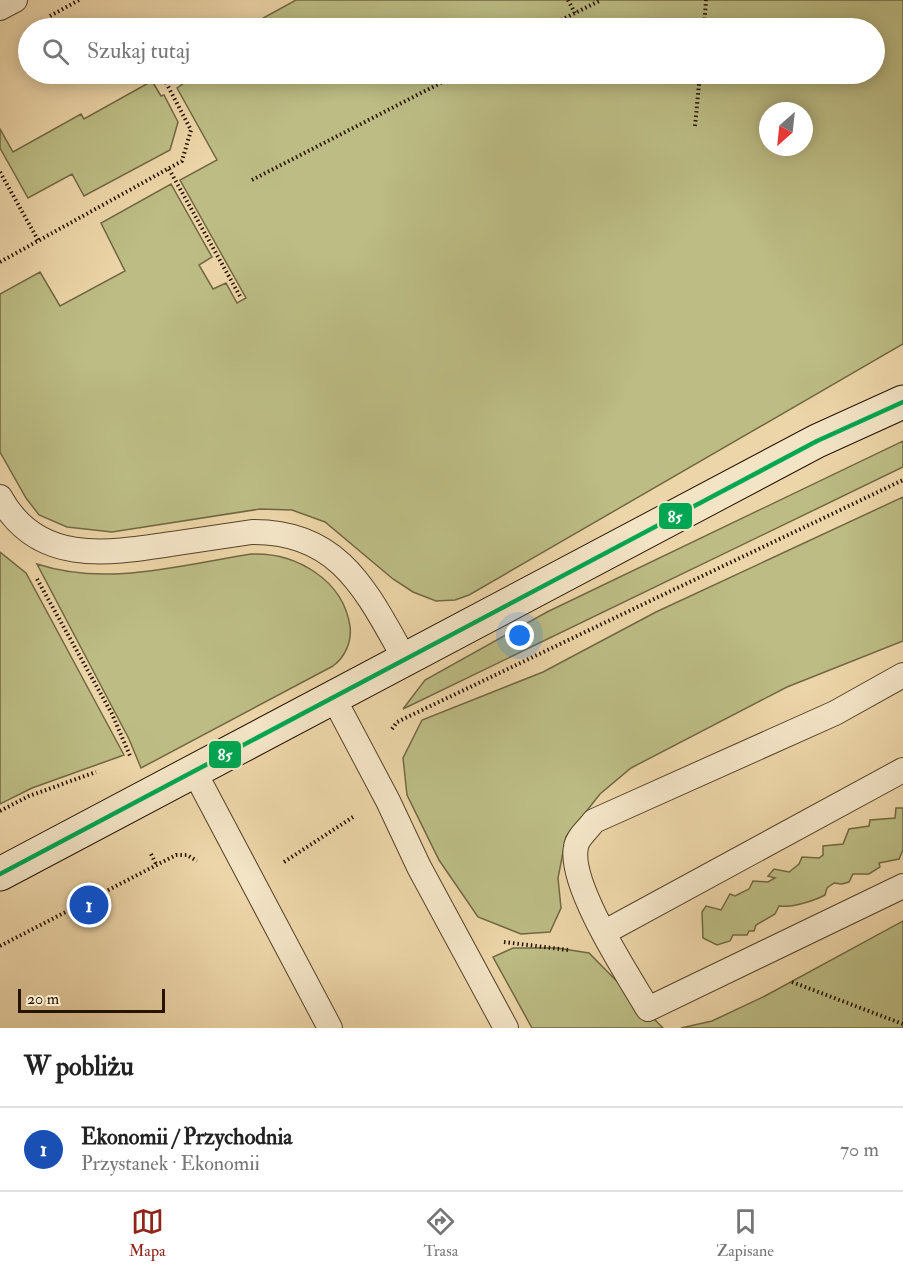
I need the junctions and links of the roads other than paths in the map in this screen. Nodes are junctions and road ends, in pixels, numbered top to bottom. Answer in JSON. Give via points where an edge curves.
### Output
{"nodes":[{"id":1,"x":15,"y":0,"type":"edge"},
{"id":2,"x":0,"y":8,"type":"edge"},
{"id":3,"x":903,"y":378,"type":"edge"},
{"id":4,"x":903,"y":402,"type":"edge"},
{"id":5,"x":817,"y":441,"type":"junction"},
{"id":6,"x":0,"y":497,"type":"edge"},
{"id":7,"x":405,"y":659,"type":"junction"},
{"id":8,"x":903,"y":675,"type":"edge"},
{"id":9,"x":333,"y":698,"type":"junction"},
{"id":10,"x":194,"y":771,"type":"junction"},
{"id":11,"x":903,"y":771,"type":"edge"},
{"id":12,"x":0,"y":874,"type":"edge"},
{"id":13,"x":903,"y":886,"type":"edge"},
{"id":14,"x":605,"y":932,"type":"junction"},
{"id":15,"x":330,"y":1028,"type":"edge"},
{"id":16,"x":506,"y":1028,"type":"edge"}],
"edges":[{"from":1,"to":2,"type":"lane"},
{"from":3,"to":5,"type":"street"},
{"from":4,"to":5,"type":"street"},
{"from":5,"to":7,"type":"street"},
{"from":6,"to":7,"type":"lane","via":[[29,533],[63,548],[115,553],[252,532],[270,532],[310,542],[330,554],[364,587]]},
{"from":7,"to":9,"type":"street"},
{"from":8,"to":14,"type":"lane","via":[[835,713],[594,821],[576,844],[575,857],[579,880]]},
{"from":9,"to":10,"type":"street"},
{"from":9,"to":16,"type":"lane"},
{"from":10,"to":12,"type":"street"},
{"from":10,"to":15,"type":"lane"},
{"from":11,"to":14,"type":"lane"},
{"from":13,"to":14,"type":"lane","via":[[648,1009]]}]}
